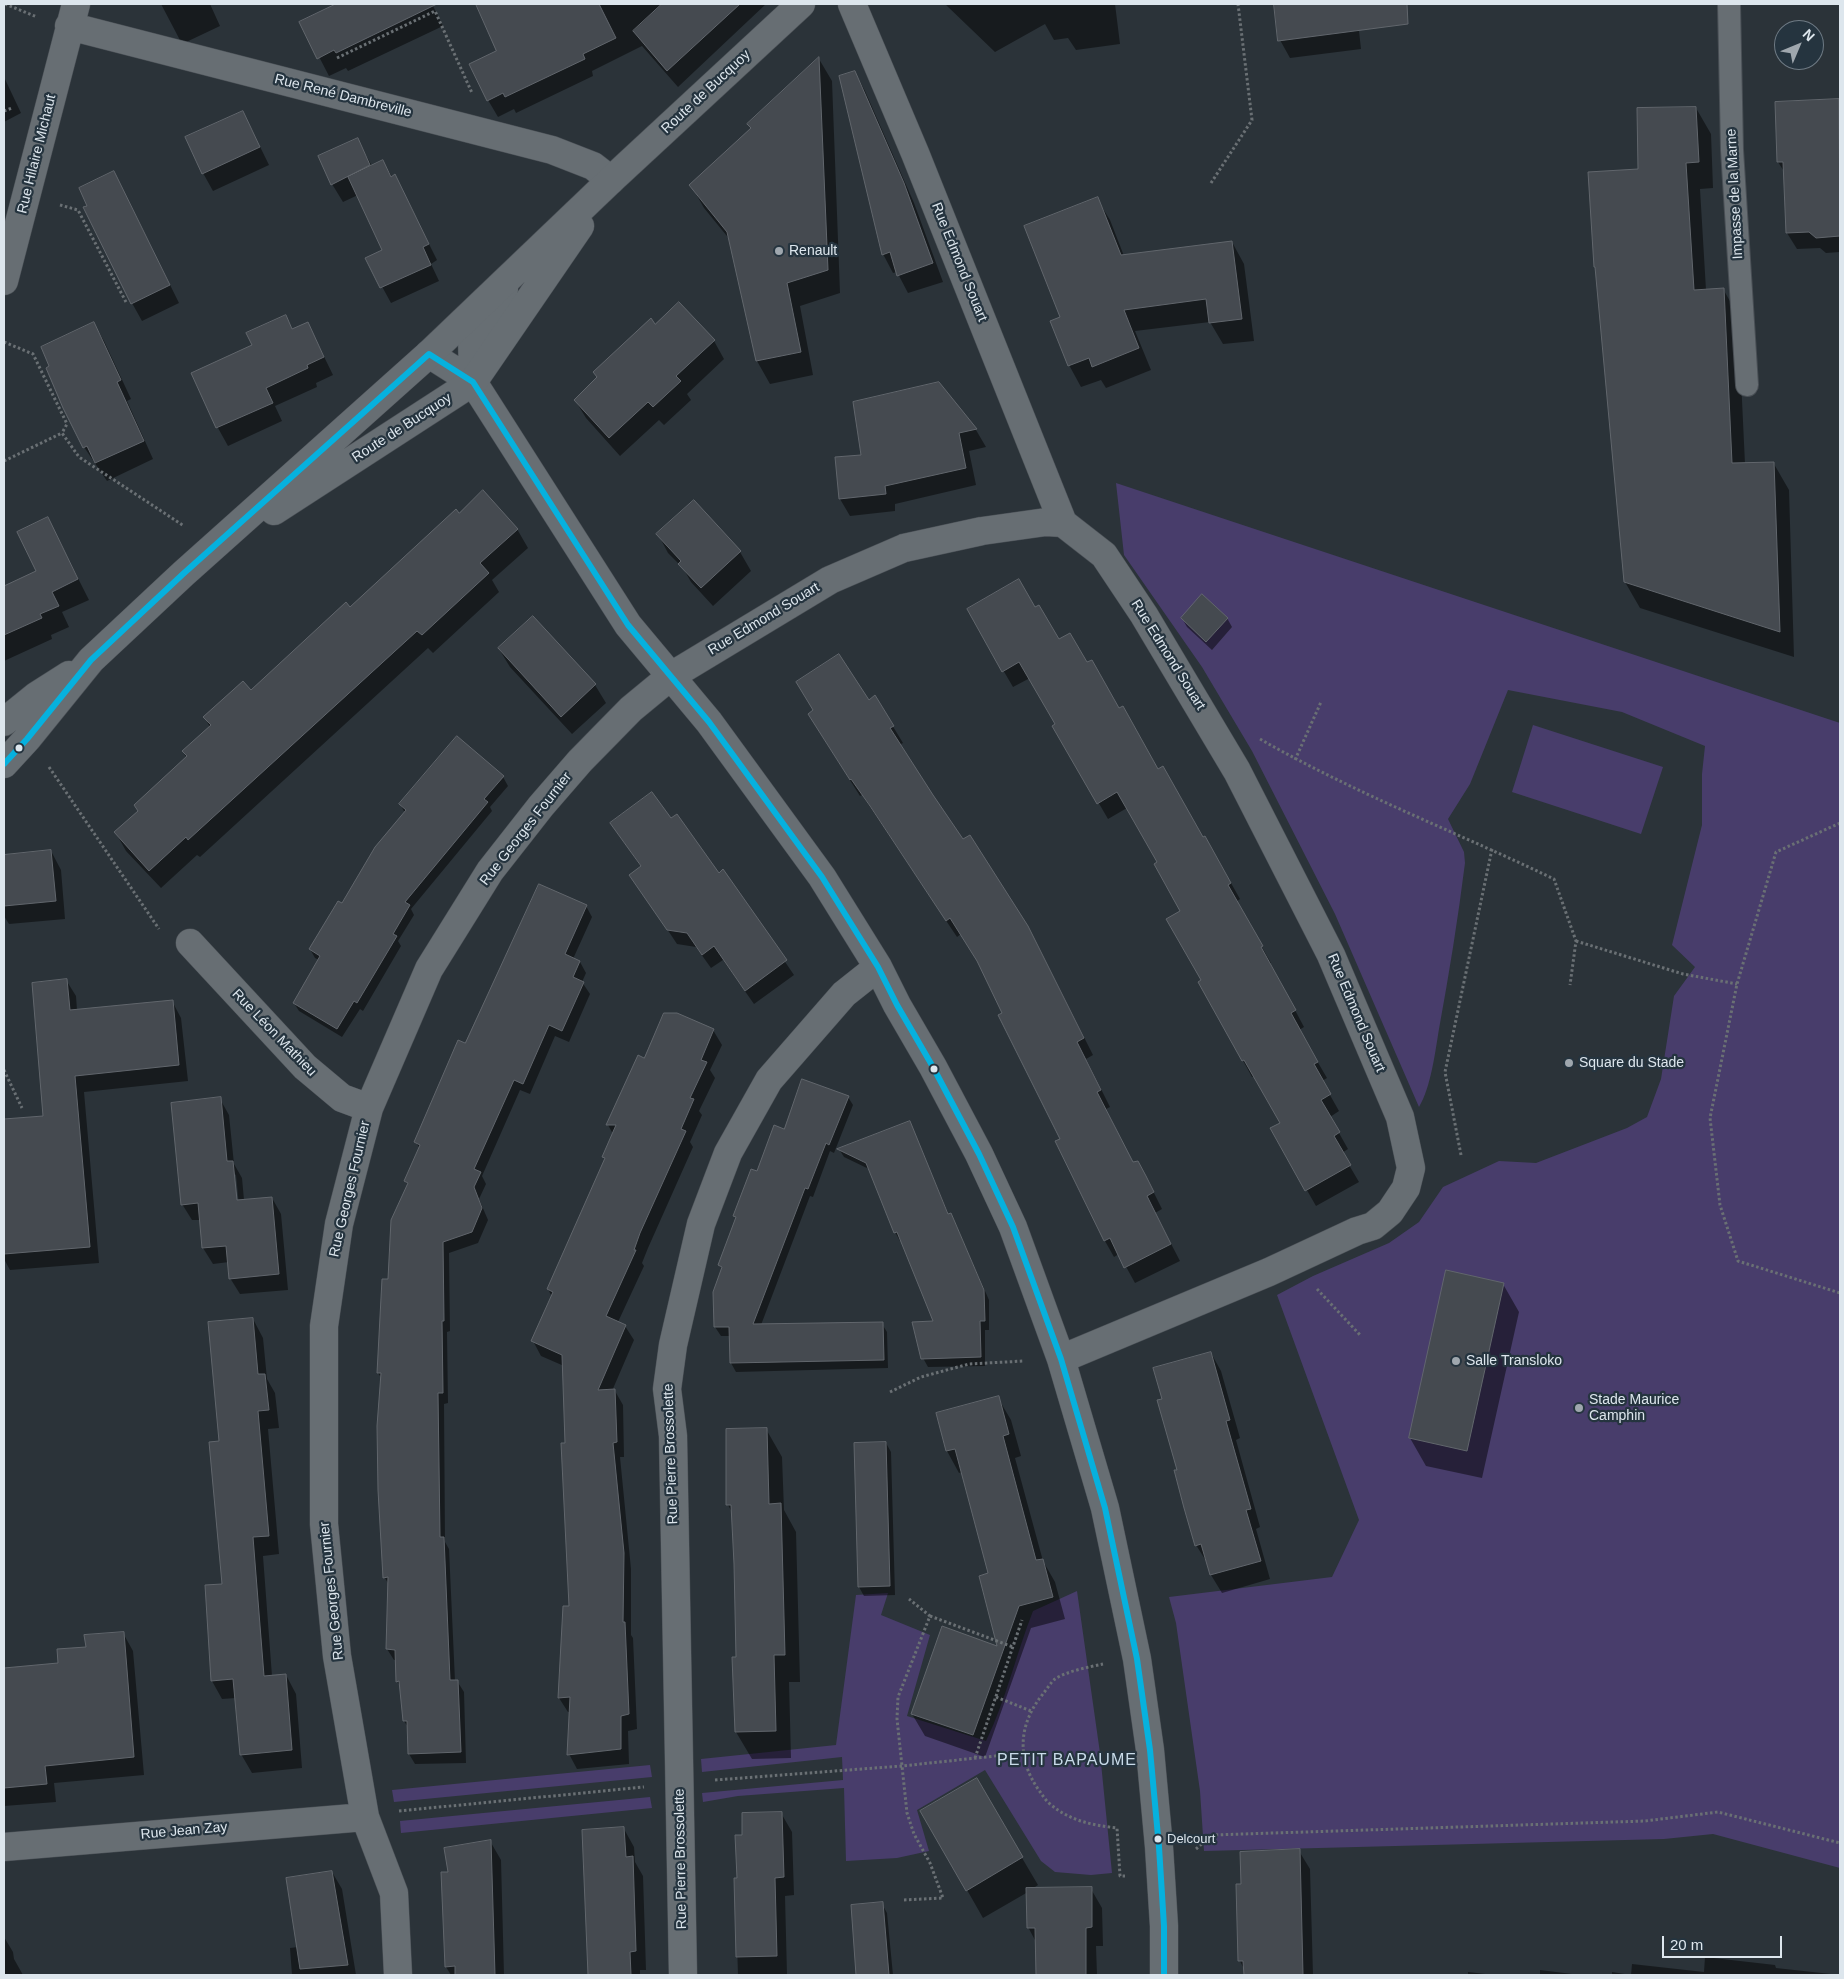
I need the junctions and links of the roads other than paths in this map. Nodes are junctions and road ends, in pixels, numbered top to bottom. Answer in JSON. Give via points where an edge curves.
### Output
{"nodes":[{"id":1,"x":801,"y":4,"type":"edge"},
{"id":2,"x":852,"y":4,"type":"edge"},
{"id":3,"x":1729,"y":4,"type":"edge"},
{"id":4,"x":72,"y":15,"type":"edge"},
{"id":5,"x":611,"y":180,"type":"junction"},
{"id":6,"x":509,"y":278,"type":"junction"},
{"id":7,"x":4,"y":281,"type":"edge"},
{"id":8,"x":429,"y":354,"type":"junction"},
{"id":9,"x":472,"y":382,"type":"junction"},
{"id":10,"x":1747,"y":384,"type":"dead end"},
{"id":11,"x":1063,"y":523,"type":"junction"},
{"id":12,"x":201,"y":558,"type":"junction"},
{"id":13,"x":91,"y":660,"type":"junction"},
{"id":14,"x":671,"y":676,"type":"junction"},
{"id":15,"x":4,"y":722,"type":"edge"},
{"id":16,"x":4,"y":764,"type":"edge"},
{"id":17,"x":190,"y":943,"type":"road end"},
{"id":18,"x":878,"y":967,"type":"junction"},
{"id":19,"x":369,"y":1108,"type":"junction"},
{"id":20,"x":1061,"y":1359,"type":"junction"},
{"id":21,"x":365,"y":1817,"type":"junction"},
{"id":22,"x":4,"y":1848,"type":"edge"},
{"id":23,"x":398,"y":1975,"type":"edge"},
{"id":24,"x":684,"y":1975,"type":"edge"},
{"id":25,"x":1164,"y":1975,"type":"edge"}],
"edges":[{"from":1,"to":5,"type":"street","name":"Route de Bucquoy"},
{"from":2,"to":11,"type":"street","name":"Rue Edmond Souart"},
{"from":3,"to":10,"type":"lane","name":"Impasse de la Marne","via":[[1732,150]]},
{"from":4,"to":5,"type":"street","name":"Rue René Dambreville","via":[[320,91],[552,150],[593,166]]},
{"from":4,"to":7,"type":"street","name":"Rue Hilaire Michaut"},
{"from":5,"to":6,"type":"street","name":"Route de Bucquoy"},
{"from":5,"to":9,"type":"street","name":"Route de Bucquoy"},
{"from":6,"to":8,"type":"street","name":"Route de Bucquoy"},
{"from":6,"to":9,"type":"street","via":[[496,306],[472,336]]},
{"from":8,"to":9,"type":"street"},
{"from":8,"to":12,"type":"street","name":"Route de Bucquoy"},
{"from":9,"to":12,"type":"street","name":"Route de Bucquoy"},
{"from":9,"to":14,"type":"street","via":[[628,625]]},
{"from":11,"to":14,"type":"street","name":"Rue Edmond Souart","via":[[1046,522],[982,531],[904,548],[830,580]]},
{"from":11,"to":20,"type":"street","name":"Rue Edmond Souart","via":[[1104,555],[1144,615],[1237,771],[1331,955],[1400,1117],[1411,1168],[1406,1188],[1390,1212],[1373,1226]]},
{"from":12,"to":13,"type":"street","name":"Route de Bucquoy"},
{"from":13,"to":15,"type":"street","name":"Route de Bucquoy","via":[[36,696]]},
{"from":13,"to":16,"type":"street","name":"Route de Bucquoy"},
{"from":14,"to":18,"type":"street","via":[[709,722],[816,870]]},
{"from":14,"to":19,"type":"street","name":"Rue Georges Fournier","via":[[631,709],[580,761],[490,871],[429,969]]},
{"from":17,"to":19,"type":"street","name":"Rue Léon Mathieu","via":[[305,1067],[342,1098]]},
{"from":18,"to":20,"type":"street","via":[[992,1182],[1013,1227]]},
{"from":18,"to":24,"type":"street","name":"Rue Pierre Brossolette","via":[[844,994],[769,1080],[728,1153],[701,1224],[672,1345],[667,1388],[673,1436]]},
{"from":19,"to":21,"type":"street","name":"Rue Georges Fournier","via":[[339,1224],[324,1326],[324,1524],[337,1656]]},
{"from":20,"to":25,"type":"street","via":[[1105,1508],[1137,1659],[1150,1750],[1161,1875]]},
{"from":21,"to":22,"type":"street","name":"Rue Jean Zay"},
{"from":21,"to":23,"type":"street","name":"Rue Georges Fournier","via":[[394,1893]]}]}
